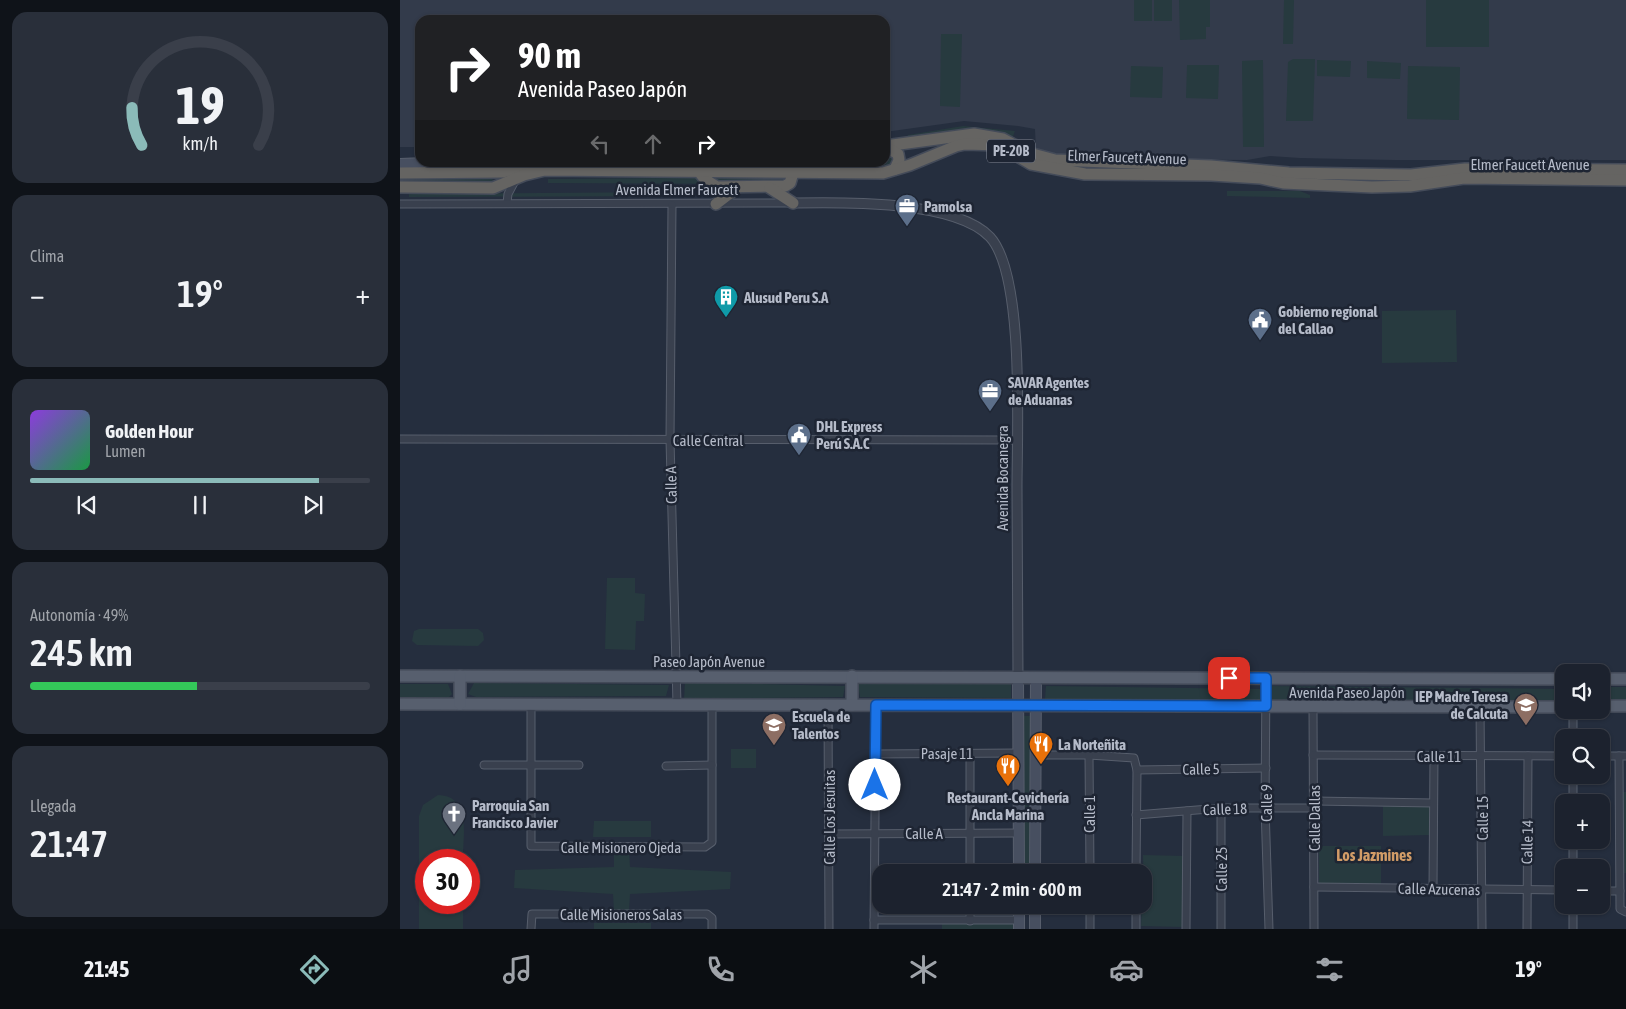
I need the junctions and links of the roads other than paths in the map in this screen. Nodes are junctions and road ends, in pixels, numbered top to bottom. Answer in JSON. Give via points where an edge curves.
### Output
{"nodes":[{"id":1,"x":890,"y":145,"type":"edge"},
{"id":2,"x":890,"y":149,"type":"edge"},
{"id":3,"x":415,"y":163,"type":"edge"},
{"id":4,"x":400,"y":164,"type":"edge"},
{"id":5,"x":503,"y":167,"type":"edge"},
{"id":6,"x":543,"y":167,"type":"edge"},
{"id":7,"x":622,"y":167,"type":"edge"},
{"id":8,"x":696,"y":167,"type":"edge"},
{"id":9,"x":895,"y":169,"type":"junction"},
{"id":10,"x":1626,"y":170,"type":"edge"},
{"id":11,"x":400,"y":173,"type":"edge"},
{"id":12,"x":793,"y":173,"type":"junction"},
{"id":13,"x":516,"y":179,"type":"junction"},
{"id":14,"x":1626,"y":180,"type":"edge"},
{"id":15,"x":400,"y":187,"type":"edge"},
{"id":16,"x":738,"y":187,"type":"junction"},
{"id":17,"x":496,"y":188,"type":"junction"},
{"id":18,"x":770,"y":188,"type":"junction"},
{"id":19,"x":507,"y":203,"type":"junction"},
{"id":20,"x":793,"y":203,"type":"junction"},
{"id":21,"x":400,"y":204,"type":"edge"},
{"id":22,"x":716,"y":204,"type":"junction"},
{"id":23,"x":672,"y":205,"type":"junction"},
{"id":24,"x":953,"y":216,"type":"joint"},
{"id":25,"x":400,"y":439,"type":"edge"},
{"id":26,"x":670,"y":440,"type":"junction"},
{"id":27,"x":1017,"y":440,"type":"junction"},
{"id":28,"x":400,"y":676,"type":"edge"},
{"id":29,"x":460,"y":676,"type":"junction"},
{"id":30,"x":676,"y":676,"type":"junction"},
{"id":31,"x":852,"y":676,"type":"junction"},
{"id":32,"x":1018,"y":677,"type":"junction"},
{"id":33,"x":1036,"y":677,"type":"junction"},
{"id":34,"x":1266,"y":678,"type":"junction"},
{"id":35,"x":1555,"y":679,"type":"edge"},
{"id":36,"x":1610,"y":679,"type":"edge"},
{"id":37,"x":1626,"y":679,"type":"edge"},
{"id":38,"x":400,"y":704,"type":"edge"},
{"id":39,"x":460,"y":704,"type":"junction"},
{"id":40,"x":531,"y":704,"type":"junction"},
{"id":41,"x":677,"y":704,"type":"junction"},
{"id":42,"x":712,"y":704,"type":"junction"},
{"id":43,"x":828,"y":705,"type":"junction"},
{"id":44,"x":852,"y":705,"type":"junction"},
{"id":45,"x":876,"y":705,"type":"junction"},
{"id":46,"x":1018,"y":705,"type":"junction"},
{"id":47,"x":1036,"y":706,"type":"junction"},
{"id":48,"x":1266,"y":706,"type":"junction"},
{"id":49,"x":1610,"y":706,"type":"edge"},
{"id":50,"x":1626,"y":706,"type":"edge"},
{"id":51,"x":1313,"y":707,"type":"junction"},
{"id":52,"x":1480,"y":707,"type":"junction"},
{"id":53,"x":1555,"y":707,"type":"edge"},
{"id":54,"x":970,"y":753,"type":"junction"},
{"id":55,"x":1018,"y":753,"type":"junction"},
{"id":56,"x":875,"y":754,"type":"junction"},
{"id":57,"x":1036,"y":755,"type":"junction"},
{"id":58,"x":1089,"y":755,"type":"junction"},
{"id":59,"x":1314,"y":755,"type":"junction"},
{"id":60,"x":1434,"y":756,"type":"junction"},
{"id":61,"x":1482,"y":756,"type":"junction"},
{"id":62,"x":1528,"y":756,"type":"junction"},
{"id":63,"x":1555,"y":756,"type":"edge"},
{"id":64,"x":1622,"y":756,"type":"edge"},
{"id":65,"x":484,"y":765,"type":"dead end"},
{"id":66,"x":531,"y":765,"type":"junction"},
{"id":67,"x":579,"y":765,"type":"dead end"},
{"id":68,"x":712,"y":765,"type":"junction"},
{"id":69,"x":666,"y":766,"type":"dead end"},
{"id":70,"x":1266,"y":768,"type":"junction"},
{"id":71,"x":1136,"y":770,"type":"junction"},
{"id":72,"x":1433,"y":803,"type":"junction"},
{"id":73,"x":1314,"y":804,"type":"junction"},
{"id":74,"x":1221,"y":808,"type":"junction"},
{"id":75,"x":1265,"y":808,"type":"junction"},
{"id":76,"x":1187,"y":811,"type":"junction"},
{"id":77,"x":1136,"y":815,"type":"junction"},
{"id":78,"x":875,"y":833,"type":"junction"},
{"id":79,"x":970,"y":833,"type":"junction"},
{"id":80,"x":1019,"y":833,"type":"junction"},
{"id":81,"x":829,"y":834,"type":"junction"},
{"id":82,"x":877,"y":864,"type":"edge"},
{"id":83,"x":970,"y":864,"type":"edge"},
{"id":84,"x":1019,"y":864,"type":"edge"},
{"id":85,"x":1035,"y":864,"type":"edge"},
{"id":86,"x":1090,"y":864,"type":"edge"},
{"id":87,"x":1136,"y":864,"type":"edge"},
{"id":88,"x":1623,"y":875,"type":"edge"},
{"id":89,"x":1314,"y":887,"type":"junction"},
{"id":90,"x":1433,"y":888,"type":"junction"},
{"id":91,"x":1482,"y":889,"type":"junction"},
{"id":92,"x":1526,"y":890,"type":"junction"},
{"id":93,"x":1555,"y":890,"type":"edge"},
{"id":94,"x":1610,"y":890,"type":"edge"},
{"id":95,"x":1620,"y":891,"type":"junction"},
{"id":96,"x":1623,"y":911,"type":"edge"},
{"id":97,"x":875,"y":914,"type":"edge"},
{"id":98,"x":970,"y":914,"type":"edge"},
{"id":99,"x":1035,"y":914,"type":"edge"},
{"id":100,"x":1090,"y":914,"type":"edge"},
{"id":101,"x":1136,"y":914,"type":"edge"},
{"id":102,"x":1573,"y":914,"type":"edge"},
{"id":103,"x":874,"y":920,"type":"junction"},
{"id":104,"x":938,"y":920,"type":"junction"},
{"id":105,"x":970,"y":921,"type":"junction"},
{"id":106,"x":1019,"y":925,"type":"edge"},
{"id":107,"x":532,"y":929,"type":"edge"},
{"id":108,"x":712,"y":929,"type":"edge"},
{"id":109,"x":829,"y":929,"type":"edge"},
{"id":110,"x":874,"y":929,"type":"edge"},
{"id":111,"x":938,"y":929,"type":"edge"},
{"id":112,"x":1035,"y":929,"type":"edge"},
{"id":113,"x":1090,"y":929,"type":"edge"},
{"id":114,"x":1136,"y":929,"type":"edge"},
{"id":115,"x":1186,"y":929,"type":"edge"},
{"id":116,"x":1221,"y":929,"type":"edge"},
{"id":117,"x":1269,"y":929,"type":"edge"},
{"id":118,"x":1314,"y":929,"type":"edge"},
{"id":119,"x":1482,"y":929,"type":"edge"},
{"id":120,"x":1527,"y":929,"type":"edge"},
{"id":121,"x":1573,"y":929,"type":"edge"}],
"edges":[{"from":1,"to":10,"type":"highway","name":"Elmer Faucett Avenue","number":"PE-20B","via":[[974,134],[1003,138],[1029,153],[1055,160],[1211,166],[1289,173],[1411,175],[1465,169]]},
{"from":2,"to":9,"type":"highway","via":[[898,154]]},
{"from":3,"to":4,"type":"main road"},
{"from":5,"to":11,"type":"highway","name":"Elmer Faucett Avenue","number":"PE-20B"},
{"from":5,"to":17,"type":"highway","via":[[502,178]]},
{"from":6,"to":13,"type":"highway","name":"Elmer Faucett Avenue","number":"PE-20B"},
{"from":7,"to":8,"type":"highway","name":"Elmer Faucett Avenue","number":"PE-20B"},
{"from":8,"to":12,"type":"highway","name":"Elmer Faucett Avenue","number":"PE-20B"},
{"from":8,"to":16,"type":"highway","via":[[707,182],[717,187]]},
{"from":9,"to":12,"type":"highway","name":"Elmer Faucett Avenue","number":"PE-20B","via":[[883,173]]},
{"from":9,"to":14,"type":"highway","name":"Elmer Faucett Avenue","number":"PE-20B","via":[[965,144],[999,146],[1031,164],[1085,174],[1211,175],[1260,178],[1282,183],[1372,187],[1410,186],[1464,178]]},
{"from":12,"to":18,"type":"highway","via":[[790,183]]},
{"from":13,"to":17,"type":"highway","name":"Elmer Faucett Avenue","number":"PE-20B"},
{"from":13,"to":19,"type":"street"},
{"from":15,"to":17,"type":"highway","name":"Elmer Faucett Avenue","number":"PE-20B"},
{"from":16,"to":18,"type":"highway"},
{"from":16,"to":22,"type":"highway"},
{"from":18,"to":20,"type":"highway"},
{"from":19,"to":21,"type":"street","name":"Avenida Elmer Faucett"},
{"from":19,"to":23,"type":"street","name":"Avenida Elmer Faucett"},
{"from":20,"to":22,"type":"street","name":"Avenida Elmer Faucett"},
{"from":20,"to":24,"type":"street","name":"Avenida Elmer Faucett","via":[[882,204]]},
{"from":22,"to":23,"type":"street","name":"Avenida Elmer Faucett"},
{"from":23,"to":26,"type":"street","name":"Calle A"},
{"from":24,"to":27,"type":"street","name":"Avenida Bocanegra","via":[[967,221],[990,237],[1005,268],[1015,328]]},
{"from":25,"to":26,"type":"street","name":"Calle Central"},
{"from":26,"to":27,"type":"street","name":"Calle Central"},
{"from":26,"to":30,"type":"street","name":"Calle A"},
{"from":27,"to":32,"type":"street","name":"Avenida Bocanegra"},
{"from":28,"to":29,"type":"main road","name":"Paseo Japón Avenue"},
{"from":29,"to":30,"type":"main road","name":"Paseo Japón Avenue"},
{"from":29,"to":39,"type":"main road"},
{"from":30,"to":31,"type":"main road","name":"Paseo Japón Avenue"},
{"from":30,"to":41,"type":"street","name":"Calle A"},
{"from":31,"to":32,"type":"main road","name":"Paseo Japón Avenue"},
{"from":31,"to":44,"type":"main road"},
{"from":32,"to":33,"type":"main road","name":"Avenida Paseo Japón"},
{"from":32,"to":46,"type":"main road"},
{"from":33,"to":34,"type":"main road","name":"Avenida Paseo Japón"},
{"from":33,"to":47,"type":"main road"},
{"from":34,"to":35,"type":"main road","name":"Avenida Paseo Japón"},
{"from":34,"to":48,"type":"street","name":"Calle 9"},
{"from":36,"to":37,"type":"main road"},
{"from":38,"to":39,"type":"main road"},
{"from":39,"to":40,"type":"main road"},
{"from":40,"to":41,"type":"main road"},
{"from":40,"to":66,"type":"street"},
{"from":41,"to":42,"type":"main road"},
{"from":42,"to":43,"type":"main road"},
{"from":42,"to":68,"type":"street"},
{"from":43,"to":44,"type":"main road"},
{"from":43,"to":81,"type":"street","name":"Calle Los Jesuitas"},
{"from":44,"to":45,"type":"main road"},
{"from":45,"to":46,"type":"main road","name":"Avenida Paseo Japón"},
{"from":45,"to":56,"type":"street"},
{"from":46,"to":47,"type":"main road","name":"Avenida Paseo Japón"},
{"from":46,"to":55,"type":"main road"},
{"from":47,"to":48,"type":"main road","name":"Avenida Paseo Japón"},
{"from":47,"to":57,"type":"main road"},
{"from":48,"to":51,"type":"main road","name":"Avenida Paseo Japón"},
{"from":48,"to":70,"type":"street","name":"Calle 9"},
{"from":49,"to":50,"type":"main road"},
{"from":51,"to":52,"type":"main road","name":"Avenida Paseo Japón"},
{"from":51,"to":59,"type":"street","name":"Calle Dallas"},
{"from":52,"to":53,"type":"main road","name":"Avenida Paseo Japón"},
{"from":52,"to":61,"type":"street","name":"Calle 15"},
{"from":54,"to":55,"type":"street","name":"Pasaje 11"},
{"from":54,"to":56,"type":"street","name":"Pasaje 11"},
{"from":54,"to":79,"type":"street"},
{"from":55,"to":80,"type":"main road"},
{"from":56,"to":78,"type":"street"},
{"from":57,"to":58,"type":"street"},
{"from":57,"to":85,"type":"main road"},
{"from":58,"to":71,"type":"street","via":[[1134,758]]},
{"from":58,"to":86,"type":"street","name":"Calle 1"},
{"from":59,"to":60,"type":"street","name":"Calle 11"},
{"from":59,"to":73,"type":"street","name":"Calle Dallas"},
{"from":60,"to":61,"type":"street","name":"Calle 11"},
{"from":60,"to":72,"type":"street"},
{"from":61,"to":62,"type":"street","name":"Calle 11"},
{"from":61,"to":91,"type":"street","name":"Calle 15"},
{"from":62,"to":63,"type":"street","name":"Calle 11"},
{"from":62,"to":92,"type":"street","name":"Calle 14"},
{"from":64,"to":88,"type":"street"},
{"from":65,"to":66,"type":"street"},
{"from":66,"to":67,"type":"street"},
{"from":66,"to":68,"type":"street","name":"Calle Misionero Ojeda","via":[[532,846],[705,847],[712,838]]},
{"from":68,"to":69,"type":"street"},
{"from":70,"to":71,"type":"street","name":"Calle 5"},
{"from":70,"to":75,"type":"street","name":"Calle 9"},
{"from":71,"to":77,"type":"street"},
{"from":72,"to":73,"type":"street","name":"Calle 18"},
{"from":72,"to":90,"type":"street"},
{"from":73,"to":75,"type":"street","name":"Calle 18"},
{"from":73,"to":89,"type":"street","name":"Calle Dallas"},
{"from":74,"to":75,"type":"street","name":"Calle 18"},
{"from":74,"to":76,"type":"street","name":"Calle 18"},
{"from":74,"to":116,"type":"street","name":"Calle 25"},
{"from":75,"to":117,"type":"street","name":"Calle 9"},
{"from":76,"to":77,"type":"street","name":"Calle 18"},
{"from":76,"to":115,"type":"street"},
{"from":77,"to":87,"type":"street"},
{"from":78,"to":79,"type":"street","name":"Calle A"},
{"from":78,"to":81,"type":"street","name":"Calle A"},
{"from":78,"to":82,"type":"street"},
{"from":79,"to":80,"type":"street","name":"Calle A"},
{"from":79,"to":83,"type":"street"},
{"from":80,"to":84,"type":"main road"},
{"from":81,"to":109,"type":"street","name":"Calle Los Jesuitas"},
{"from":88,"to":95,"type":"street"},
{"from":89,"to":90,"type":"street","name":"Calle Azucenas"},
{"from":89,"to":118,"type":"street","name":"Calle Dallas"},
{"from":90,"to":91,"type":"street","name":"Calle Azucenas"},
{"from":91,"to":92,"type":"street","name":"Calle Azucenas"},
{"from":91,"to":119,"type":"street","name":"Calle 15"},
{"from":92,"to":93,"type":"street","name":"Calle Azucenas"},
{"from":92,"to":120,"type":"street","name":"Calle 14"},
{"from":94,"to":95,"type":"street"},
{"from":95,"to":96,"type":"street"},
{"from":97,"to":103,"type":"street"},
{"from":98,"to":105,"type":"street"},
{"from":99,"to":112,"type":"main road"},
{"from":100,"to":113,"type":"street"},
{"from":101,"to":114,"type":"street"},
{"from":102,"to":121,"type":"street"},
{"from":103,"to":104,"type":"street"},
{"from":103,"to":110,"type":"street"},
{"from":104,"to":105,"type":"street"},
{"from":104,"to":111,"type":"street"},
{"from":105,"to":106,"type":"street"},
{"from":107,"to":108,"type":"street","name":"Calle Misioneros Salas","via":[[532,914],[710,916]]}]}
